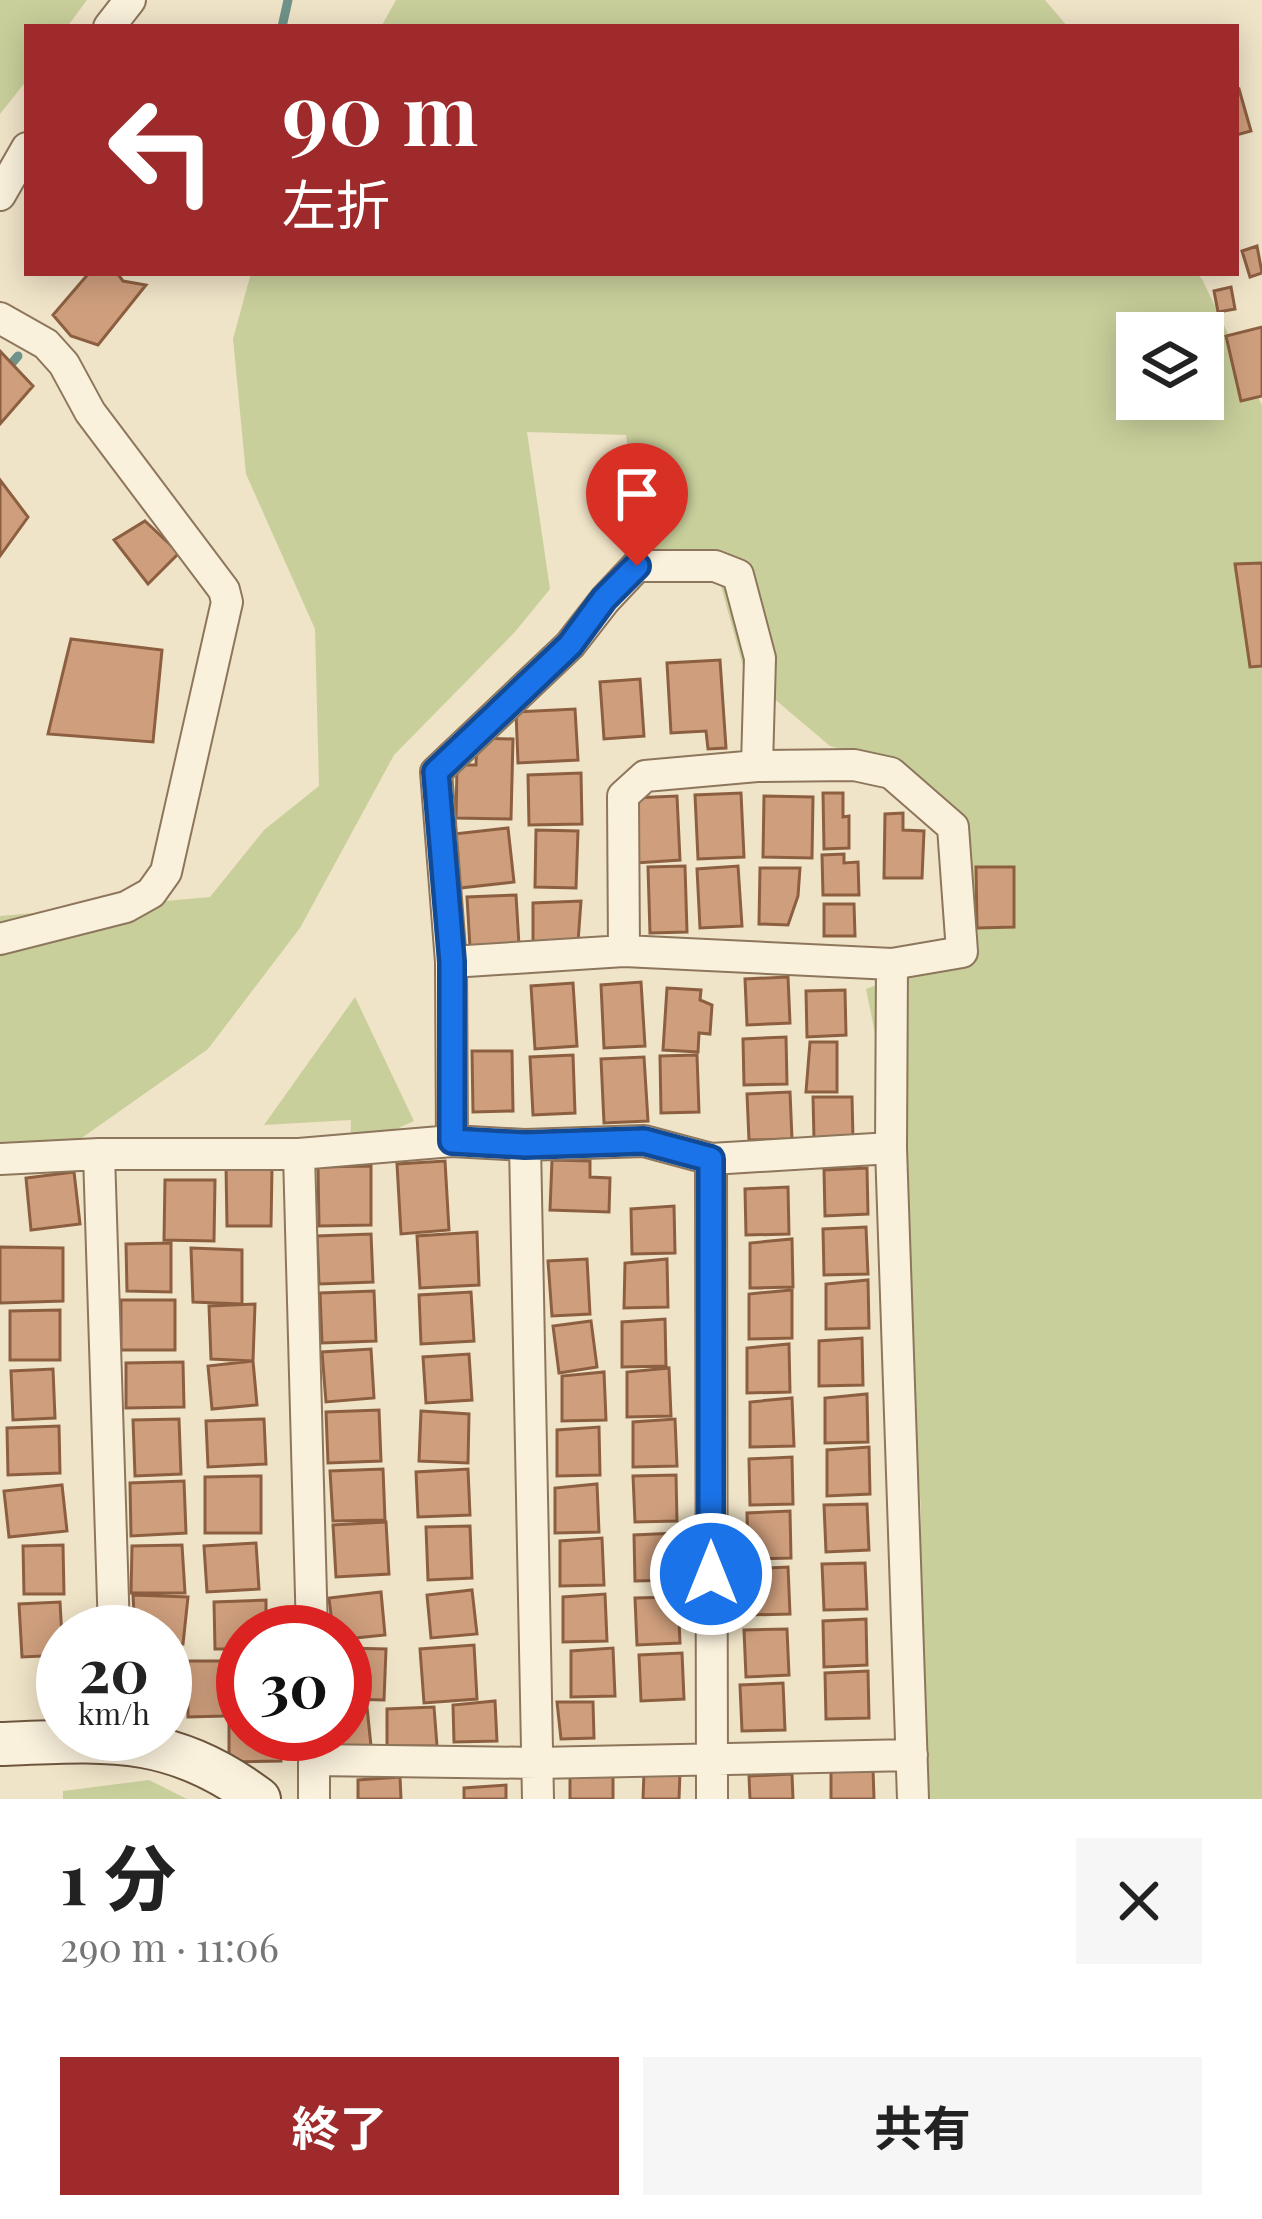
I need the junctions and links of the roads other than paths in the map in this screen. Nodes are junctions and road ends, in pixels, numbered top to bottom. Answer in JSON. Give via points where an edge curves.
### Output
{"nodes":[{"id":1,"x":130,"y":0,"type":"edge"},
{"id":2,"x":111,"y":24,"type":"edge"},
{"id":3,"x":24,"y":153,"type":"edge"},
{"id":4,"x":0,"y":195,"type":"edge"},
{"id":5,"x":0,"y":318,"type":"edge"},
{"id":6,"x":757,"y":766,"type":"junction"},
{"id":7,"x":0,"y":939,"type":"edge"},
{"id":8,"x":624,"y":951,"type":"junction"},
{"id":9,"x":452,"y":962,"type":"junction"},
{"id":10,"x":892,"y":964,"type":"junction"},
{"id":11,"x":452,"y":1141,"type":"junction"},
{"id":12,"x":525,"y":1145,"type":"junction"},
{"id":13,"x":891,"y":1148,"type":"junction"},
{"id":14,"x":99,"y":1154,"type":"junction"},
{"id":15,"x":299,"y":1154,"type":"junction"},
{"id":16,"x":0,"y":1159,"type":"edge"},
{"id":17,"x":711,"y":1159,"type":"junction"},
{"id":18,"x":113,"y":1605,"type":"edge"},
{"id":19,"x":311,"y":1605,"type":"edge"},
{"id":20,"x":36,"y":1742,"type":"edge"},
{"id":21,"x":0,"y":1744,"type":"edge"},
{"id":22,"x":372,"y":1751,"type":"edge"},
{"id":23,"x":912,"y":1755,"type":"junction"},
{"id":24,"x":711,"y":1758,"type":"junction"},
{"id":25,"x":192,"y":1759,"type":"edge"},
{"id":26,"x":315,"y":1761,"type":"edge"},
{"id":27,"x":537,"y":1763,"type":"junction"},
{"id":28,"x":259,"y":1799,"type":"edge"},
{"id":29,"x":314,"y":1799,"type":"edge"},
{"id":30,"x":538,"y":1799,"type":"edge"},
{"id":31,"x":712,"y":1799,"type":"edge"},
{"id":32,"x":913,"y":1799,"type":"edge"}],
"edges":[{"from":1,"to":2,"type":"street"},
{"from":3,"to":4,"type":"street"},
{"from":5,"to":7,"type":"street","via":[[64,364],[227,602],[166,872],[152,893]]},
{"from":6,"to":8,"type":"street","via":[[645,776],[623,796]]},
{"from":6,"to":9,"type":"street","via":[[760,658],[738,575],[715,566],[637,566],[570,645],[436,772]]},
{"from":6,"to":10,"type":"street","via":[[891,772],[953,827],[962,952]]},
{"from":8,"to":9,"type":"street"},
{"from":8,"to":10,"type":"street"},
{"from":9,"to":11,"type":"street"},
{"from":10,"to":13,"type":"street"},
{"from":11,"to":12,"type":"street"},
{"from":11,"to":15,"type":"street"},
{"from":12,"to":17,"type":"street","via":[[644,1141]]},
{"from":12,"to":27,"type":"street"},
{"from":13,"to":17,"type":"street"},
{"from":13,"to":23,"type":"street"},
{"from":14,"to":15,"type":"street"},
{"from":14,"to":16,"type":"street"},
{"from":14,"to":18,"type":"street"},
{"from":15,"to":19,"type":"street"},
{"from":17,"to":24,"type":"street"},
{"from":20,"to":21,"type":"street"},
{"from":22,"to":27,"type":"street"},
{"from":23,"to":24,"type":"street"},
{"from":23,"to":32,"type":"street"},
{"from":24,"to":27,"type":"street"},
{"from":24,"to":31,"type":"street"},
{"from":25,"to":28,"type":"street"},
{"from":26,"to":29,"type":"street"},
{"from":27,"to":30,"type":"street"}]}
